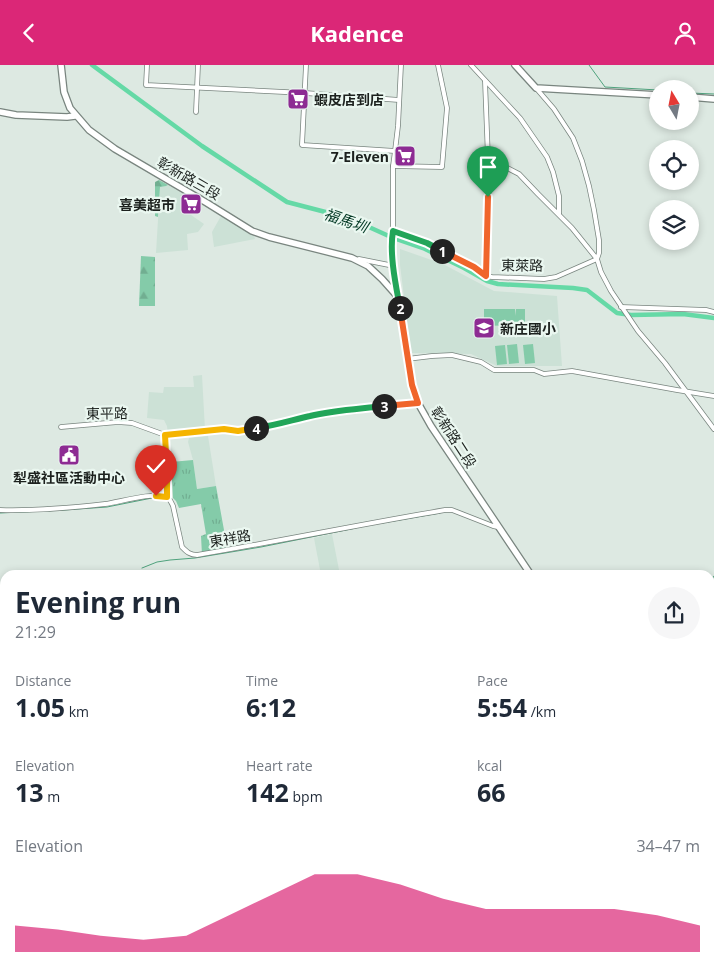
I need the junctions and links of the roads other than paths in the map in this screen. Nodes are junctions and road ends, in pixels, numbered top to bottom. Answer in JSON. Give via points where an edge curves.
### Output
{"nodes":[{"id":1,"x":61,"y":65,"type":"edge"},
{"id":2,"x":147,"y":65,"type":"edge"},
{"id":3,"x":198,"y":65,"type":"edge"},
{"id":4,"x":306,"y":65,"type":"edge"},
{"id":5,"x":401,"y":65,"type":"edge"},
{"id":6,"x":438,"y":65,"type":"edge"},
{"id":7,"x":471,"y":65,"type":"edge"},
{"id":8,"x":515,"y":65,"type":"edge"},
{"id":9,"x":485,"y":81,"type":"junction"},
{"id":10,"x":198,"y":88,"type":"junction"},
{"id":11,"x":536,"y":88,"type":"junction"},
{"id":12,"x":305,"y":93,"type":"junction"},
{"id":13,"x":649,"y":94,"type":"edge"},
{"id":14,"x":699,"y":98,"type":"edge"},
{"id":15,"x":714,"y":99,"type":"edge"},
{"id":16,"x":399,"y":100,"type":"junction"},
{"id":17,"x":0,"y":112,"type":"edge"},
{"id":18,"x":196,"y":113,"type":"dead end"},
{"id":19,"x":75,"y":116,"type":"junction"},
{"id":20,"x":396,"y":151,"type":"junction"},
{"id":21,"x":393,"y":165,"type":"junction"},
{"id":22,"x":490,"y":169,"type":"dead end"},
{"id":23,"x":559,"y":214,"type":"junction"},
{"id":24,"x":393,"y":233,"type":"junction"},
{"id":25,"x":352,"y":258,"type":"junction"},
{"id":26,"x":596,"y":259,"type":"junction"},
{"id":27,"x":394,"y":266,"type":"junction"},
{"id":28,"x":486,"y":276,"type":"junction"},
{"id":29,"x":398,"y":297,"type":"junction"},
{"id":30,"x":621,"y":307,"type":"junction"},
{"id":31,"x":714,"y":312,"type":"edge"},
{"id":32,"x":407,"y":359,"type":"junction"},
{"id":33,"x":685,"y":391,"type":"junction"},
{"id":34,"x":714,"y":396,"type":"edge"},
{"id":35,"x":418,"y":403,"type":"junction"},
{"id":36,"x":61,"y":427,"type":"dead end"},
{"id":37,"x":714,"y":429,"type":"edge"},
{"id":38,"x":165,"y":435,"type":"junction"},
{"id":39,"x":167,"y":497,"type":"junction"},
{"id":40,"x":0,"y":510,"type":"edge"},
{"id":41,"x":500,"y":528,"type":"junction"},
{"id":42,"x":528,"y":570,"type":"edge"}],
"edges":[{"from":1,"to":19,"type":"street","name":"彰新路三段","via":[[64,92]]},
{"from":2,"to":10,"type":"street","via":[[146,85]]},
{"from":3,"to":10,"type":"street"},
{"from":4,"to":12,"type":"street"},
{"from":5,"to":16,"type":"street"},
{"from":6,"to":21,"type":"street","via":[[447,108],[442,167]]},
{"from":7,"to":9,"type":"street"},
{"from":8,"to":11,"type":"street"},
{"from":9,"to":23,"type":"street","via":[[520,118],[547,157],[559,196]]},
{"from":9,"to":23,"type":"street","via":[[488,158],[519,174]]},
{"from":10,"to":12,"type":"street"},
{"from":10,"to":18,"type":"street"},
{"from":11,"to":13,"type":"street"},
{"from":11,"to":26,"type":"street","via":[[554,109],[582,161],[599,240]]},
{"from":12,"to":16,"type":"street"},
{"from":12,"to":20,"type":"street","via":[[302,145]]},
{"from":14,"to":15,"type":"street"},
{"from":16,"to":20,"type":"street"},
{"from":17,"to":19,"type":"street"},
{"from":19,"to":25,"type":"street","name":"彰新路三段","via":[[89,131],[115,149],[252,231]]},
{"from":20,"to":21,"type":"street"},
{"from":21,"to":24,"type":"street"},
{"from":22,"to":28,"type":"street"},
{"from":23,"to":26,"type":"street"},
{"from":24,"to":27,"type":"street"},
{"from":24,"to":28,"type":"street","name":"東萊路","via":[[427,243]]},
{"from":25,"to":27,"type":"street"},
{"from":25,"to":29,"type":"street","via":[[368,266]]},
{"from":26,"to":28,"type":"street","name":"東萊路","via":[[544,279]]},
{"from":26,"to":30,"type":"street"},
{"from":27,"to":29,"type":"street"},
{"from":29,"to":32,"type":"street","name":"彰新路二段"},
{"from":30,"to":31,"type":"street"},
{"from":30,"to":33,"type":"street"},
{"from":32,"to":33,"type":"street","via":[[452,355],[481,362],[494,370],[534,370],[544,374],[572,371]]},
{"from":32,"to":35,"type":"street","name":"彰新路二段"},
{"from":33,"to":34,"type":"street"},
{"from":33,"to":37,"type":"street"},
{"from":35,"to":38,"type":"street","name":"東平路","via":[[326,413],[238,431],[224,429]]},
{"from":35,"to":41,"type":"street","name":"彰新路二段"},
{"from":36,"to":38,"type":"street","name":"東平路","via":[[132,423]]},
{"from":38,"to":39,"type":"street"},
{"from":39,"to":40,"type":"street","via":[[55,509]]},
{"from":39,"to":41,"type":"street","name":"東祥路","via":[[173,506],[182,547],[191,555],[445,510]]},
{"from":41,"to":42,"type":"street","name":"彰新路二段"}]}
